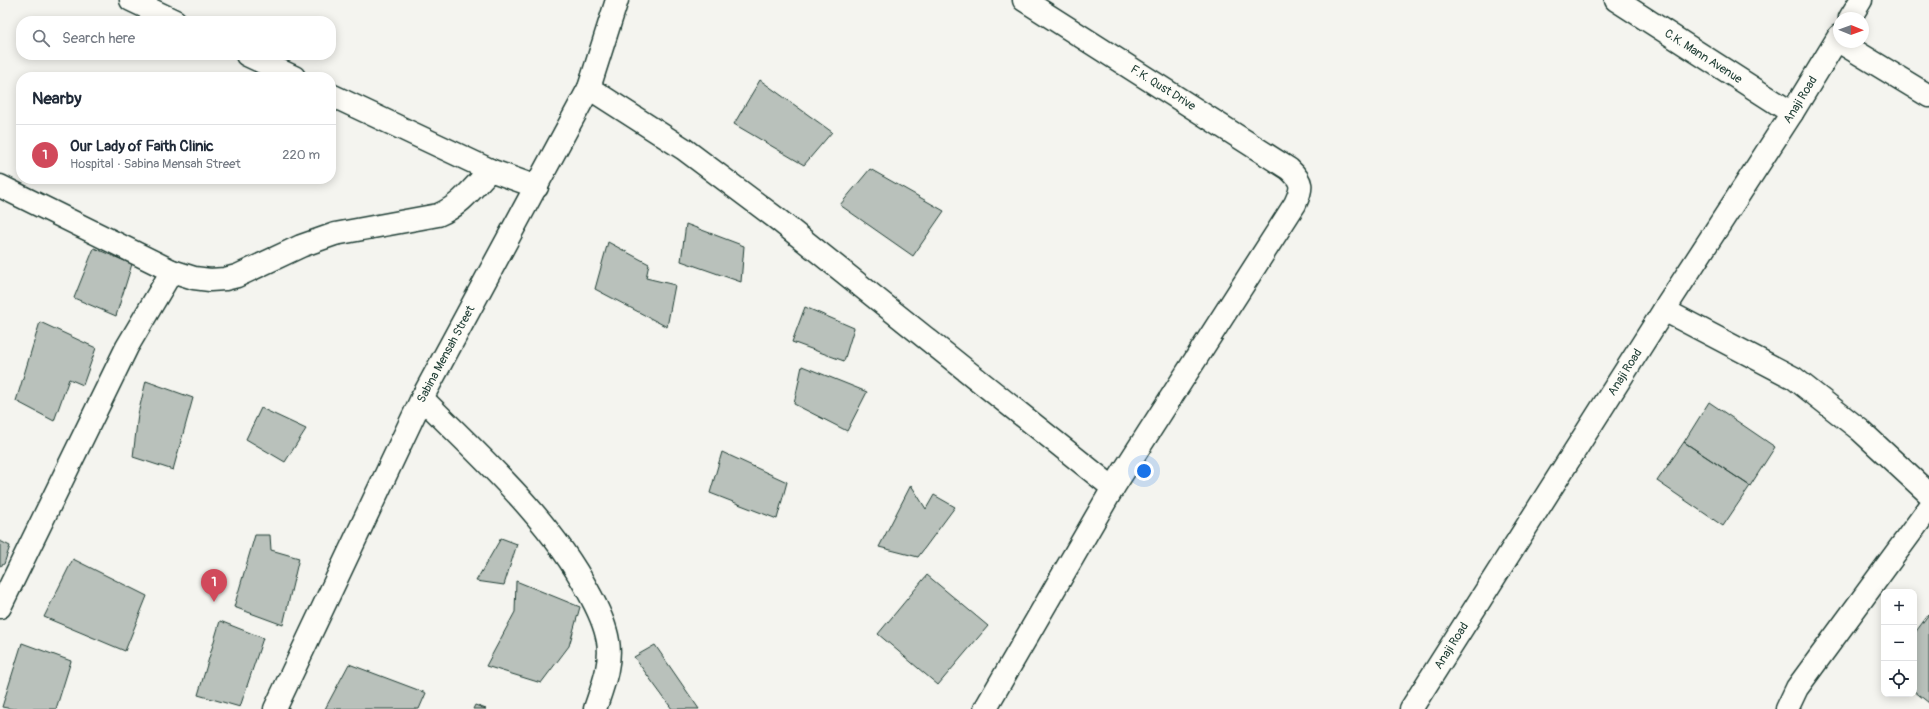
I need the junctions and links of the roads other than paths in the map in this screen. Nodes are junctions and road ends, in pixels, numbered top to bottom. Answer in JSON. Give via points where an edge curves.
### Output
{"nodes":[{"id":1,"x":131,"y":0,"type":"edge"},
{"id":2,"x":617,"y":0,"type":"edge"},
{"id":3,"x":1024,"y":0,"type":"edge"},
{"id":4,"x":1616,"y":0,"type":"edge"},
{"id":5,"x":1862,"y":0,"type":"edge"},
{"id":6,"x":1854,"y":12,"type":"edge"},
{"id":7,"x":165,"y":16,"type":"edge"},
{"id":8,"x":1834,"y":48,"type":"edge"},
{"id":9,"x":1852,"y":48,"type":"edge"},
{"id":10,"x":258,"y":60,"type":"edge"},
{"id":11,"x":283,"y":72,"type":"edge"},
{"id":12,"x":588,"y":88,"type":"junction"},
{"id":13,"x":1929,"y":96,"type":"edge"},
{"id":14,"x":336,"y":97,"type":"edge"},
{"id":15,"x":1792,"y":113,"type":"junction"},
{"id":16,"x":490,"y":170,"type":"junction"},
{"id":17,"x":0,"y":186,"type":"edge"},
{"id":18,"x":537,"y":187,"type":"junction"},
{"id":19,"x":172,"y":271,"type":"junction"},
{"id":20,"x":1664,"y":310,"type":"junction"},
{"id":21,"x":422,"y":398,"type":"junction"},
{"id":22,"x":1113,"y":488,"type":"junction"},
{"id":23,"x":1929,"y":494,"type":"edge"},
{"id":24,"x":1929,"y":508,"type":"edge"},
{"id":25,"x":0,"y":607,"type":"edge"},
{"id":26,"x":275,"y":709,"type":"edge"},
{"id":27,"x":595,"y":709,"type":"edge"},
{"id":28,"x":985,"y":709,"type":"edge"},
{"id":29,"x":1411,"y":709,"type":"edge"},
{"id":30,"x":1787,"y":709,"type":"edge"}],
"edges":[{"from":1,"to":7,"type":"street"},
{"from":2,"to":12,"type":"street","name":"Sabina Mensah Street"},
{"from":3,"to":22,"type":"street","name":"F.K. Qust Drive","via":[[1289,169],[1299,179],[1301,191],[1295,204]]},
{"from":4,"to":15,"type":"street","name":"C.K. Mann Avenue"},
{"from":5,"to":6,"type":"street"},
{"from":8,"to":15,"type":"street","name":"Anaji Road"},
{"from":9,"to":13,"type":"street"},
{"from":10,"to":11,"type":"street"},
{"from":12,"to":18,"type":"street","name":"Sabina Mensah Street"},
{"from":12,"to":22,"type":"street","via":[[684,149],[776,218]]},
{"from":14,"to":16,"type":"street"},
{"from":15,"to":20,"type":"street","name":"Anaji Road"},
{"from":16,"to":18,"type":"street"},
{"from":16,"to":19,"type":"street","via":[[459,203],[438,215],[334,234],[225,279],[205,279]]},
{"from":17,"to":19,"type":"street"},
{"from":18,"to":21,"type":"street","name":"Sabina Mensah Street"},
{"from":19,"to":25,"type":"street","via":[[127,347]]},
{"from":20,"to":23,"type":"street","via":[[1794,378],[1860,430]]},
{"from":20,"to":29,"type":"street","name":"Anaji Road"},
{"from":21,"to":26,"type":"street","name":"Sabina Mensah Street"},
{"from":21,"to":27,"type":"street","via":[[537,516],[579,574],[601,614],[608,642],[609,662]]},
{"from":22,"to":28,"type":"street"},
{"from":24,"to":30,"type":"street","via":[[1797,688]]}]}
